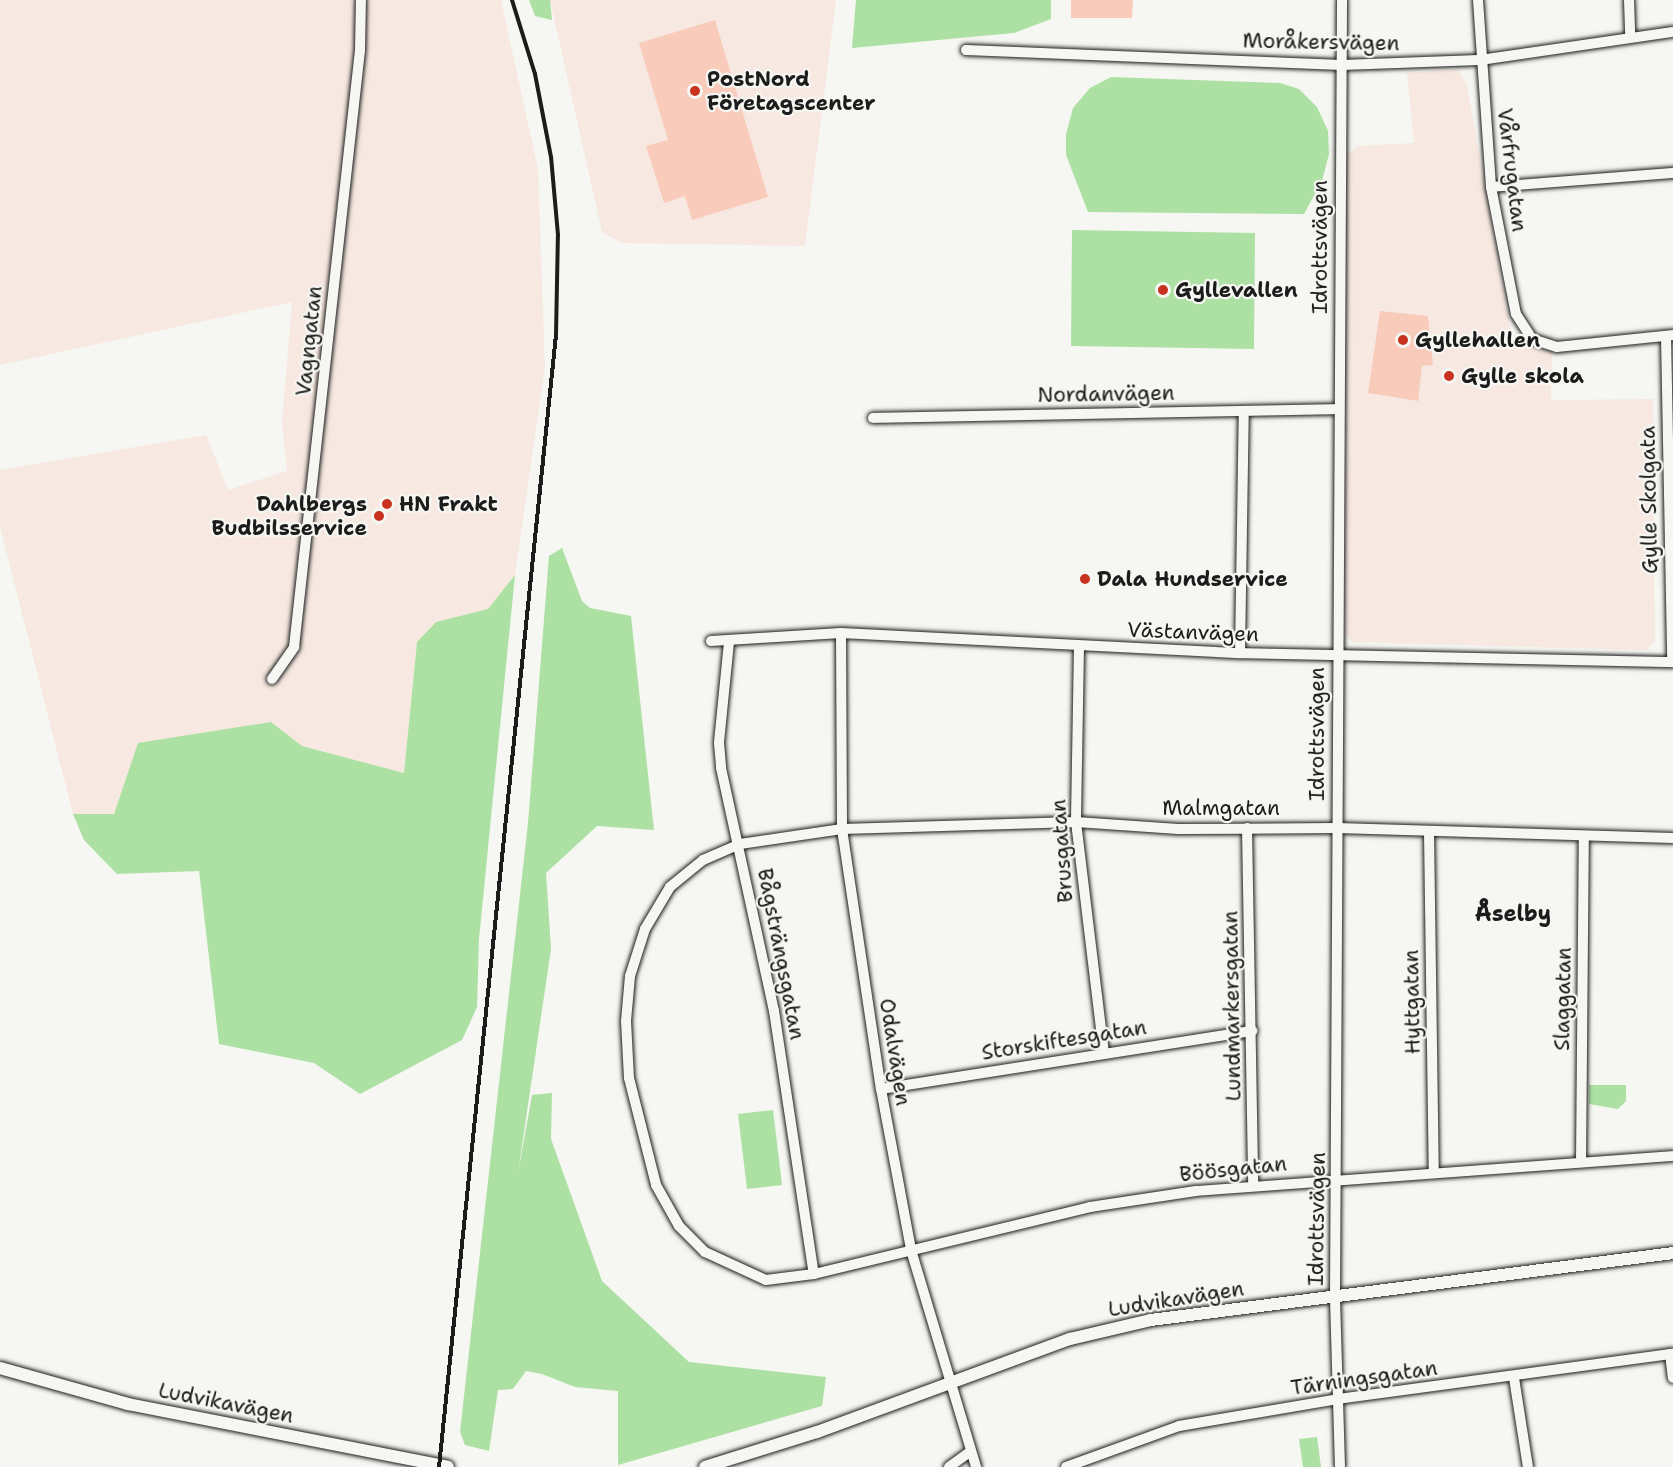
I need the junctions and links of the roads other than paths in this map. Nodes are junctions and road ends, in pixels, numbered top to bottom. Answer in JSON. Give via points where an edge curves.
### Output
{"nodes":[{"id":1,"x":361,"y":0,"type":"edge"},
{"id":2,"x":1342,"y":0,"type":"edge"},
{"id":3,"x":1478,"y":0,"type":"edge"},
{"id":4,"x":1629,"y":0,"type":"edge"},
{"id":5,"x":1673,"y":32,"type":"edge"},
{"id":6,"x":1630,"y":36,"type":"junction"},
{"id":7,"x":966,"y":50,"type":"dead end"},
{"id":8,"x":1480,"y":60,"type":"junction"},
{"id":9,"x":1342,"y":65,"type":"junction"},
{"id":10,"x":1673,"y":173,"type":"edge"},
{"id":11,"x":1491,"y":187,"type":"junction"},
{"id":12,"x":1669,"y":335,"type":"edge"},
{"id":13,"x":1339,"y":410,"type":"junction"},
{"id":14,"x":1244,"y":411,"type":"junction"},
{"id":15,"x":873,"y":418,"type":"dead end"},
{"id":16,"x":841,"y":633,"type":"junction"},
{"id":17,"x":711,"y":641,"type":"dead end"},
{"id":18,"x":729,"y":642,"type":"junction"},
{"id":19,"x":1079,"y":647,"type":"junction"},
{"id":20,"x":1239,"y":653,"type":"junction"},
{"id":21,"x":1337,"y":656,"type":"junction"},
{"id":22,"x":1672,"y":662,"type":"edge"},
{"id":23,"x":272,"y":679,"type":"dead end"},
{"id":24,"x":1076,"y":822,"type":"junction"},
{"id":25,"x":1247,"y":828,"type":"junction"},
{"id":26,"x":1337,"y":828,"type":"junction"},
{"id":27,"x":842,"y":829,"type":"junction"},
{"id":28,"x":1429,"y":831,"type":"junction"},
{"id":29,"x":1584,"y":836,"type":"junction"},
{"id":30,"x":1673,"y":838,"type":"edge"},
{"id":31,"x":740,"y":844,"type":"junction"},
{"id":32,"x":1253,"y":1031,"type":"junction"},
{"id":33,"x":1104,"y":1052,"type":"junction"},
{"id":34,"x":880,"y":1089,"type":"junction"},
{"id":35,"x":1673,"y":1156,"type":"edge"},
{"id":36,"x":1581,"y":1162,"type":"junction"},
{"id":37,"x":1434,"y":1173,"type":"junction"},
{"id":38,"x":1339,"y":1180,"type":"junction"},
{"id":39,"x":1253,"y":1184,"type":"junction"},
{"id":40,"x":911,"y":1250,"type":"junction"},
{"id":41,"x":1673,"y":1253,"type":"edge"},
{"id":42,"x":814,"y":1274,"type":"junction"},
{"id":43,"x":1335,"y":1298,"type":"junction"},
{"id":44,"x":1672,"y":1354,"type":"edge"},
{"id":45,"x":0,"y":1368,"type":"edge"},
{"id":46,"x":1514,"y":1378,"type":"junction"},
{"id":47,"x":1673,"y":1378,"type":"edge"},
{"id":48,"x":949,"y":1381,"type":"junction"},
{"id":49,"x":1338,"y":1399,"type":"junction"},
{"id":50,"x":970,"y":1452,"type":"junction"},
{"id":51,"x":448,"y":1467,"type":"edge"},
{"id":52,"x":705,"y":1467,"type":"edge"},
{"id":53,"x":949,"y":1467,"type":"edge"},
{"id":54,"x":976,"y":1467,"type":"edge"},
{"id":55,"x":1066,"y":1467,"type":"edge"},
{"id":56,"x":1340,"y":1467,"type":"edge"},
{"id":57,"x":1528,"y":1467,"type":"edge"}],
"edges":[{"from":1,"to":23,"type":"street","name":"Vagngatan","via":[[360,50],[294,647]]},
{"from":2,"to":9,"type":"street","name":"Idrottsvägen"},
{"from":3,"to":8,"type":"street","name":"Vårfrugatan"},
{"from":4,"to":6,"type":"street"},
{"from":5,"to":6,"type":"street","name":"Moråkersvägen"},
{"from":6,"to":8,"type":"street","name":"Moråkersvägen"},
{"from":7,"to":9,"type":"street","name":"Moråkersvägen"},
{"from":8,"to":9,"type":"street","name":"Moråkersvägen"},
{"from":8,"to":11,"type":"street","name":"Vårfrugatan"},
{"from":9,"to":13,"type":"street","name":"Idrottsvägen"},
{"from":10,"to":11,"type":"street"},
{"from":11,"to":12,"type":"street","name":"Vårfrugatan","via":[[1516,314],[1532,339],[1557,347]]},
{"from":12,"to":22,"type":"street","name":"Gylle Skolgata"},
{"from":13,"to":14,"type":"street","name":"Nordanvägen"},
{"from":13,"to":21,"type":"street","name":"Idrottsvägen"},
{"from":14,"to":15,"type":"street","name":"Nordanvägen"},
{"from":14,"to":20,"type":"street"},
{"from":16,"to":18,"type":"street","name":"Västanvägen"},
{"from":16,"to":19,"type":"street","name":"Västanvägen"},
{"from":16,"to":27,"type":"street","name":"Odalvägen"},
{"from":17,"to":18,"type":"street","name":"Västanvägen"},
{"from":18,"to":31,"type":"street","name":"Bågsträngsgatan","via":[[719,743]]},
{"from":19,"to":20,"type":"street","name":"Västanvägen"},
{"from":19,"to":24,"type":"street","name":"Brusgatan"},
{"from":20,"to":21,"type":"street","name":"Västanvägen"},
{"from":21,"to":22,"type":"street","name":"Västanvägen"},
{"from":21,"to":26,"type":"street","name":"Idrottsvägen"},
{"from":24,"to":25,"type":"street","name":"Malmgatan"},
{"from":24,"to":27,"type":"street","name":"Malmgatan"},
{"from":24,"to":33,"type":"street","name":"Brusgatan"},
{"from":25,"to":26,"type":"street","name":"Malmgatan"},
{"from":25,"to":32,"type":"street","name":"Lundmarkersgatan"},
{"from":26,"to":28,"type":"street","name":"Malmgatan"},
{"from":26,"to":38,"type":"street","name":"Idrottsvägen"},
{"from":27,"to":31,"type":"street","name":"Malmgatan"},
{"from":27,"to":34,"type":"street","name":"Odalvägen"},
{"from":28,"to":29,"type":"street","name":"Malmgatan"},
{"from":28,"to":37,"type":"street","name":"Hyttgatan"},
{"from":29,"to":30,"type":"street","name":"Malmgatan"},
{"from":29,"to":36,"type":"street","name":"Slaggatan"},
{"from":31,"to":42,"type":"street","name":"Bågsträngsgatan","via":[[774,1011]]},
{"from":31,"to":42,"type":"street","name":"Böösgatan","via":[[704,860],[670,887],[645,929],[630,976],[629,1078],[656,1185],[679,1226],[705,1252],[739,1271],[766,1280]]},
{"from":32,"to":33,"type":"street","name":"Storskiftesgatan"},
{"from":32,"to":39,"type":"street","name":"Lundmarkersgatan"},
{"from":33,"to":34,"type":"street","name":"Storskiftesgatan"},
{"from":34,"to":40,"type":"street","name":"Odalvägen"},
{"from":35,"to":36,"type":"street","name":"Böösgatan"},
{"from":36,"to":37,"type":"street","name":"Böösgatan"},
{"from":37,"to":38,"type":"street","name":"Böösgatan"},
{"from":38,"to":39,"type":"street","name":"Böösgatan"},
{"from":38,"to":43,"type":"street","name":"Idrottsvägen"},
{"from":39,"to":40,"type":"street","name":"Böösgatan","via":[[1090,1207]]},
{"from":40,"to":42,"type":"street","name":"Böösgatan"},
{"from":40,"to":48,"type":"street","name":"Odalvägen"},
{"from":41,"to":43,"type":"street","name":"Ludvikavägen"},
{"from":43,"to":48,"type":"street","name":"Ludvikavägen","via":[[1151,1320],[1070,1339]]},
{"from":43,"to":49,"type":"street","name":"Idrottsvägen"},
{"from":44,"to":46,"type":"street","name":"Tärningsgatan"},
{"from":44,"to":47,"type":"street"},
{"from":45,"to":51,"type":"street","name":"Ludvikavägen","via":[[140,1407]]},
{"from":46,"to":49,"type":"street","name":"Tärningsgatan"},
{"from":46,"to":57,"type":"street"},
{"from":48,"to":50,"type":"street","name":"Odalvägen"},
{"from":48,"to":52,"type":"street","name":"Ludvikavägen","via":[[817,1432]]},
{"from":49,"to":55,"type":"street","name":"Tärningsgatan","via":[[1179,1426]]},
{"from":49,"to":56,"type":"street","name":"Idrottsvägen"},
{"from":50,"to":53,"type":"street"},
{"from":50,"to":54,"type":"street","name":"Odalvägen"}]}
